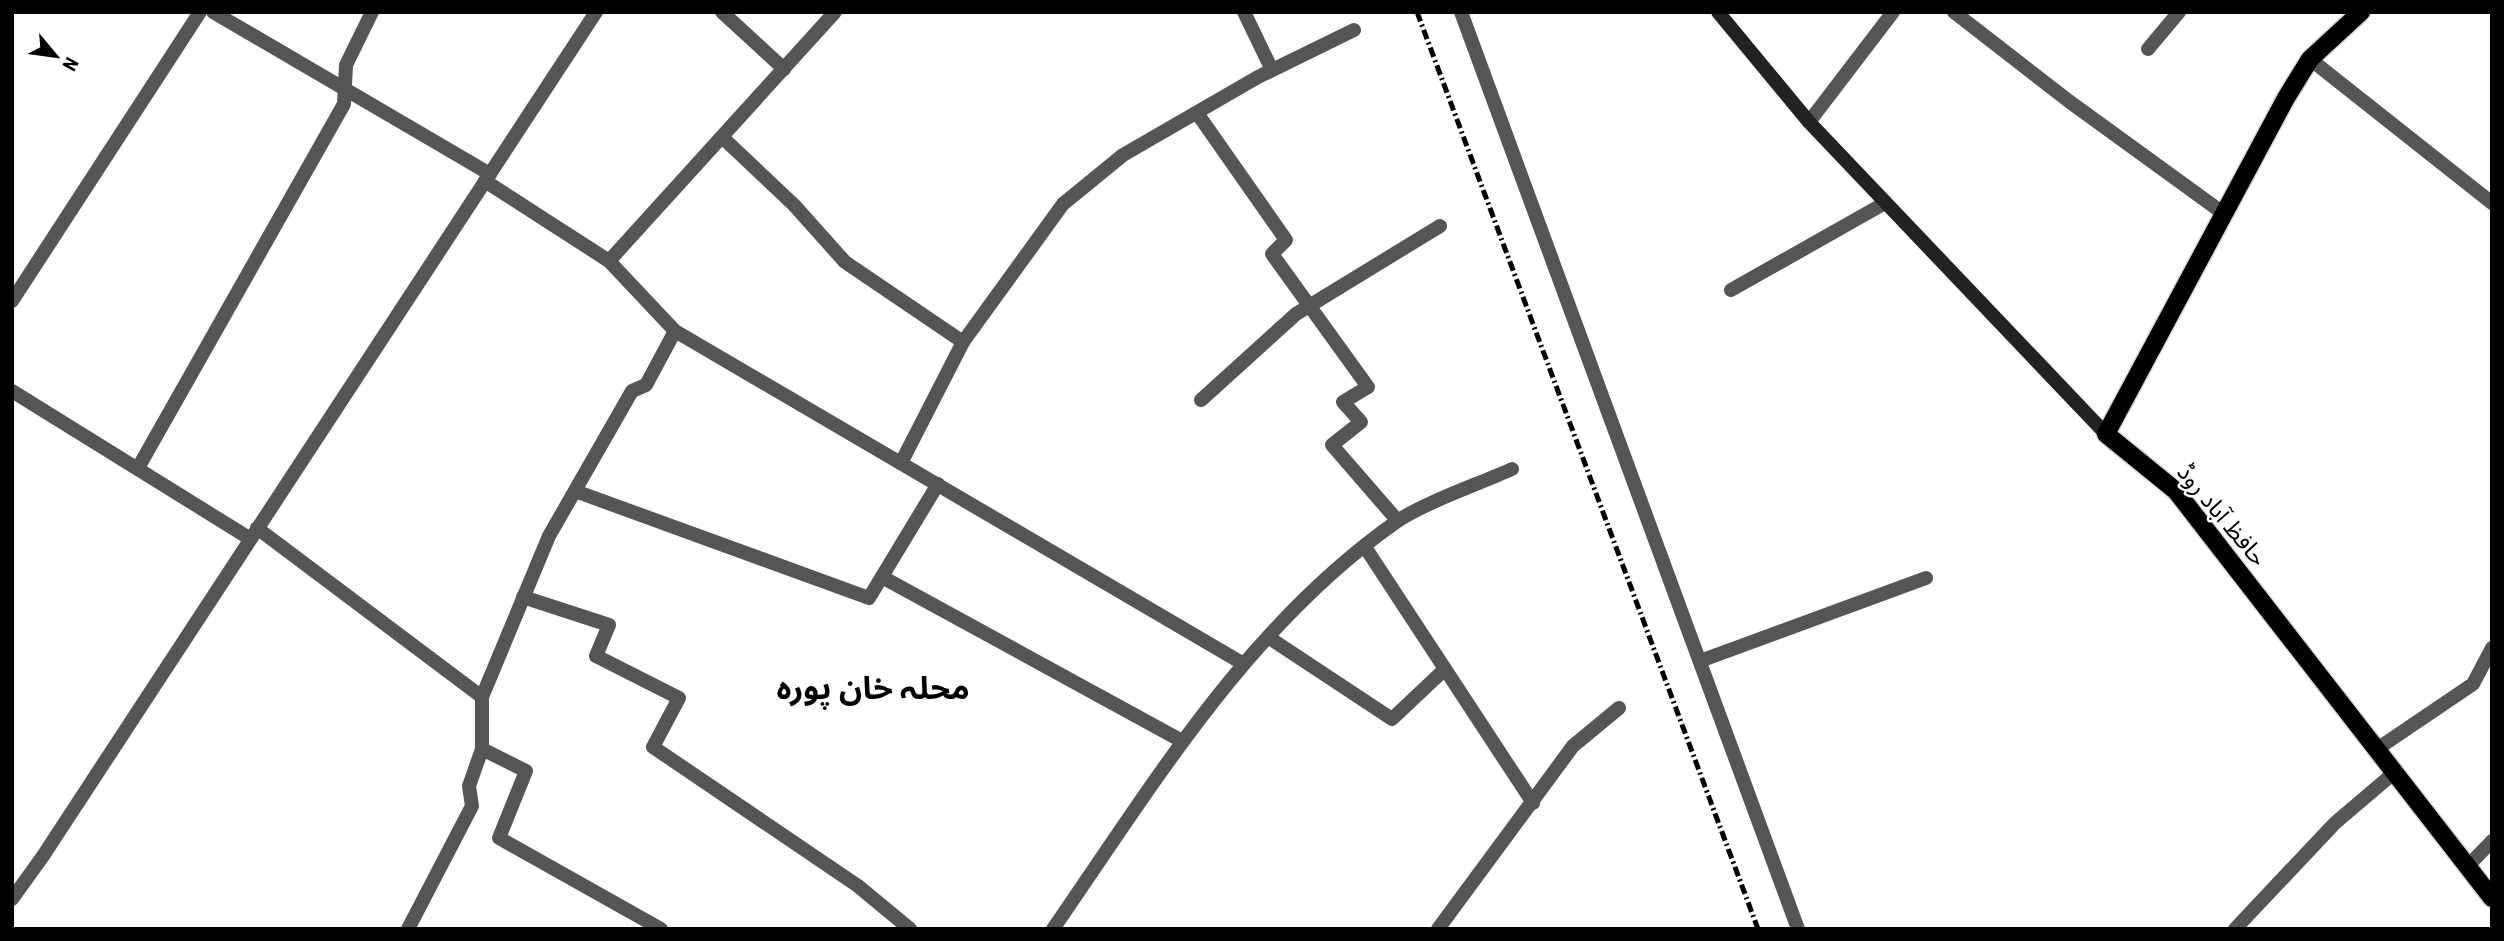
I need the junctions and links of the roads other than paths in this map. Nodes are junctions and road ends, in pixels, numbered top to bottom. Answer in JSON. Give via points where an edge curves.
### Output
{"nodes":[{"id":1,"x":200,"y":12,"type":"edge"},
{"id":2,"x":213,"y":12,"type":"edge"},
{"id":3,"x":372,"y":12,"type":"edge"},
{"id":4,"x":596,"y":12,"type":"edge"},
{"id":5,"x":722,"y":12,"type":"edge"},
{"id":6,"x":835,"y":12,"type":"edge"},
{"id":7,"x":1244,"y":12,"type":"edge"},
{"id":8,"x":1461,"y":12,"type":"edge"},
{"id":9,"x":1718,"y":12,"type":"edge"},
{"id":10,"x":1892,"y":12,"type":"edge"},
{"id":11,"x":1954,"y":12,"type":"edge"},
{"id":12,"x":2179,"y":12,"type":"edge"},
{"id":13,"x":2361,"y":12,"type":"edge"},
{"id":14,"x":1354,"y":30,"type":"dead end"},
{"id":15,"x":2148,"y":50,"type":"dead end"},
{"id":16,"x":2310,"y":59,"type":"junction"},
{"id":17,"x":784,"y":69,"type":"junction"},
{"id":18,"x":1272,"y":70,"type":"junction"},
{"id":19,"x":345,"y":91,"type":"junction"},
{"id":20,"x":1197,"y":113,"type":"junction"},
{"id":21,"x":1809,"y":122,"type":"junction"},
{"id":22,"x":722,"y":137,"type":"junction"},
{"id":23,"x":487,"y":177,"type":"junction"},
{"id":24,"x":1885,"y":203,"type":"junction"},
{"id":25,"x":2492,"y":203,"type":"edge"},
{"id":26,"x":2223,"y":213,"type":"junction"},
{"id":27,"x":1440,"y":226,"type":"dead end"},
{"id":28,"x":609,"y":261,"type":"junction"},
{"id":29,"x":1731,"y":290,"type":"dead end"},
{"id":30,"x":12,"y":301,"type":"edge"},
{"id":31,"x":1311,"y":305,"type":"junction"},
{"id":32,"x":675,"y":331,"type":"junction"},
{"id":33,"x":963,"y":342,"type":"junction"},
{"id":34,"x":12,"y":391,"type":"edge"},
{"id":35,"x":1201,"y":400,"type":"dead end"},
{"id":36,"x":2106,"y":435,"type":"junction"},
{"id":37,"x":901,"y":463,"type":"junction"},
{"id":38,"x":138,"y":468,"type":"junction"},
{"id":39,"x":1511,"y":469,"type":"dead end"},
{"id":40,"x":938,"y":484,"type":"junction"},
{"id":41,"x":575,"y":491,"type":"junction"},
{"id":42,"x":1398,"y":520,"type":"junction"},
{"id":43,"x":253,"y":533,"type":"junction"},
{"id":44,"x":1365,"y":547,"type":"junction"},
{"id":45,"x":882,"y":577,"type":"junction"},
{"id":46,"x":1926,"y":578,"type":"dead end"},
{"id":47,"x":523,"y":597,"type":"junction"},
{"id":48,"x":1268,"y":637,"type":"junction"},
{"id":49,"x":2492,"y":648,"type":"edge"},
{"id":50,"x":1700,"y":661,"type":"junction"},
{"id":51,"x":1242,"y":663,"type":"junction"},
{"id":52,"x":1445,"y":669,"type":"junction"},
{"id":53,"x":482,"y":696,"type":"junction"},
{"id":54,"x":1619,"y":708,"type":"dead end"},
{"id":55,"x":1182,"y":741,"type":"junction"},
{"id":56,"x":482,"y":749,"type":"junction"},
{"id":57,"x":2377,"y":749,"type":"junction"},
{"id":58,"x":2395,"y":772,"type":"junction"},
{"id":59,"x":1533,"y":803,"type":"junction"},
{"id":60,"x":2492,"y":842,"type":"edge"},
{"id":61,"x":2468,"y":867,"type":"junction"},
{"id":62,"x":2492,"y":898,"type":"edge"},
{"id":63,"x":12,"y":899,"type":"edge"},
{"id":64,"x":408,"y":929,"type":"edge"},
{"id":65,"x":661,"y":929,"type":"edge"},
{"id":66,"x":910,"y":929,"type":"edge"},
{"id":67,"x":1053,"y":929,"type":"edge"},
{"id":68,"x":1438,"y":929,"type":"edge"},
{"id":69,"x":1798,"y":929,"type":"edge"},
{"id":70,"x":2235,"y":929,"type":"edge"}],
"edges":[{"from":1,"to":30,"type":"street"},
{"from":2,"to":19,"type":"street"},
{"from":3,"to":19,"type":"street","via":[[346,65]]},
{"from":4,"to":23,"type":"street"},
{"from":5,"to":17,"type":"street"},
{"from":6,"to":17,"type":"street"},
{"from":7,"to":18,"type":"street"},
{"from":8,"to":50,"type":"street"},
{"from":9,"to":21,"type":"street"},
{"from":10,"to":21,"type":"street"},
{"from":11,"to":26,"type":"street"},
{"from":12,"to":15,"type":"street"},
{"from":13,"to":16,"type":"main road"},
{"from":14,"to":18,"type":"street"},
{"from":16,"to":25,"type":"street"},
{"from":16,"to":26,"type":"main road"},
{"from":17,"to":22,"type":"street"},
{"from":18,"to":20,"type":"street"},
{"from":19,"to":23,"type":"street"},
{"from":19,"to":38,"type":"street","via":[[344,104]]},
{"from":20,"to":31,"type":"street","via":[[1286,240],[1272,254]]},
{"from":20,"to":33,"type":"street","via":[[1123,155],[1063,204]]},
{"from":21,"to":24,"type":"street"},
{"from":22,"to":28,"type":"street"},
{"from":22,"to":33,"type":"street","via":[[794,205],[845,262]]},
{"from":23,"to":28,"type":"street"},
{"from":23,"to":43,"type":"street"},
{"from":24,"to":29,"type":"street"},
{"from":24,"to":36,"type":"street"},
{"from":26,"to":36,"type":"main road"},
{"from":27,"to":31,"type":"street"},
{"from":28,"to":32,"type":"street"},
{"from":31,"to":35,"type":"street"},
{"from":31,"to":42,"type":"street","via":[[1368,387],[1343,402],[1361,422],[1332,445]]},
{"from":32,"to":37,"type":"street"},
{"from":32,"to":41,"type":"street","via":[[646,385],[632,391]]},
{"from":33,"to":37,"type":"street"},
{"from":34,"to":38,"type":"street"},
{"from":36,"to":57,"type":"main road","name":"حافظ آباد روڈ","via":[[2176,491]]},
{"from":37,"to":40,"type":"street"},
{"from":38,"to":43,"type":"street"},
{"from":39,"to":42,"type":"street"},
{"from":40,"to":45,"type":"street"},
{"from":40,"to":51,"type":"street"},
{"from":41,"to":45,"type":"street","via":[[869,598]]},
{"from":41,"to":47,"type":"street","via":[[549,536]]},
{"from":42,"to":44,"type":"street"},
{"from":43,"to":53,"type":"street"},
{"from":43,"to":63,"type":"street"},
{"from":44,"to":48,"type":"street"},
{"from":44,"to":52,"type":"street"},
{"from":45,"to":55,"type":"street"},
{"from":46,"to":50,"type":"street"},
{"from":47,"to":53,"type":"street"},
{"from":47,"to":66,"type":"street","via":[[609,625],[596,656],[679,698],[653,747],[858,886]]},
{"from":48,"to":51,"type":"street"},
{"from":48,"to":52,"type":"street","via":[[1392,719]]},
{"from":49,"to":57,"type":"street","via":[[2473,684]]},
{"from":50,"to":69,"type":"street"},
{"from":51,"to":55,"type":"street"},
{"from":52,"to":59,"type":"street"},
{"from":53,"to":56,"type":"street"},
{"from":54,"to":59,"type":"street","via":[[1573,746]]},
{"from":55,"to":67,"type":"street"},
{"from":56,"to":64,"type":"street","via":[[469,786],[472,806]]},
{"from":56,"to":65,"type":"street","via":[[526,771],[499,838]]},
{"from":57,"to":58,"type":"main road","name":"حافظ آباد روڈ"},
{"from":58,"to":61,"type":"main road","name":"حافظ آباد روڈ"},
{"from":58,"to":70,"type":"street","via":[[2335,822]]},
{"from":59,"to":68,"type":"street"},
{"from":60,"to":61,"type":"street"},
{"from":61,"to":62,"type":"main road","name":"حافظ آباد روڈ"}]}
